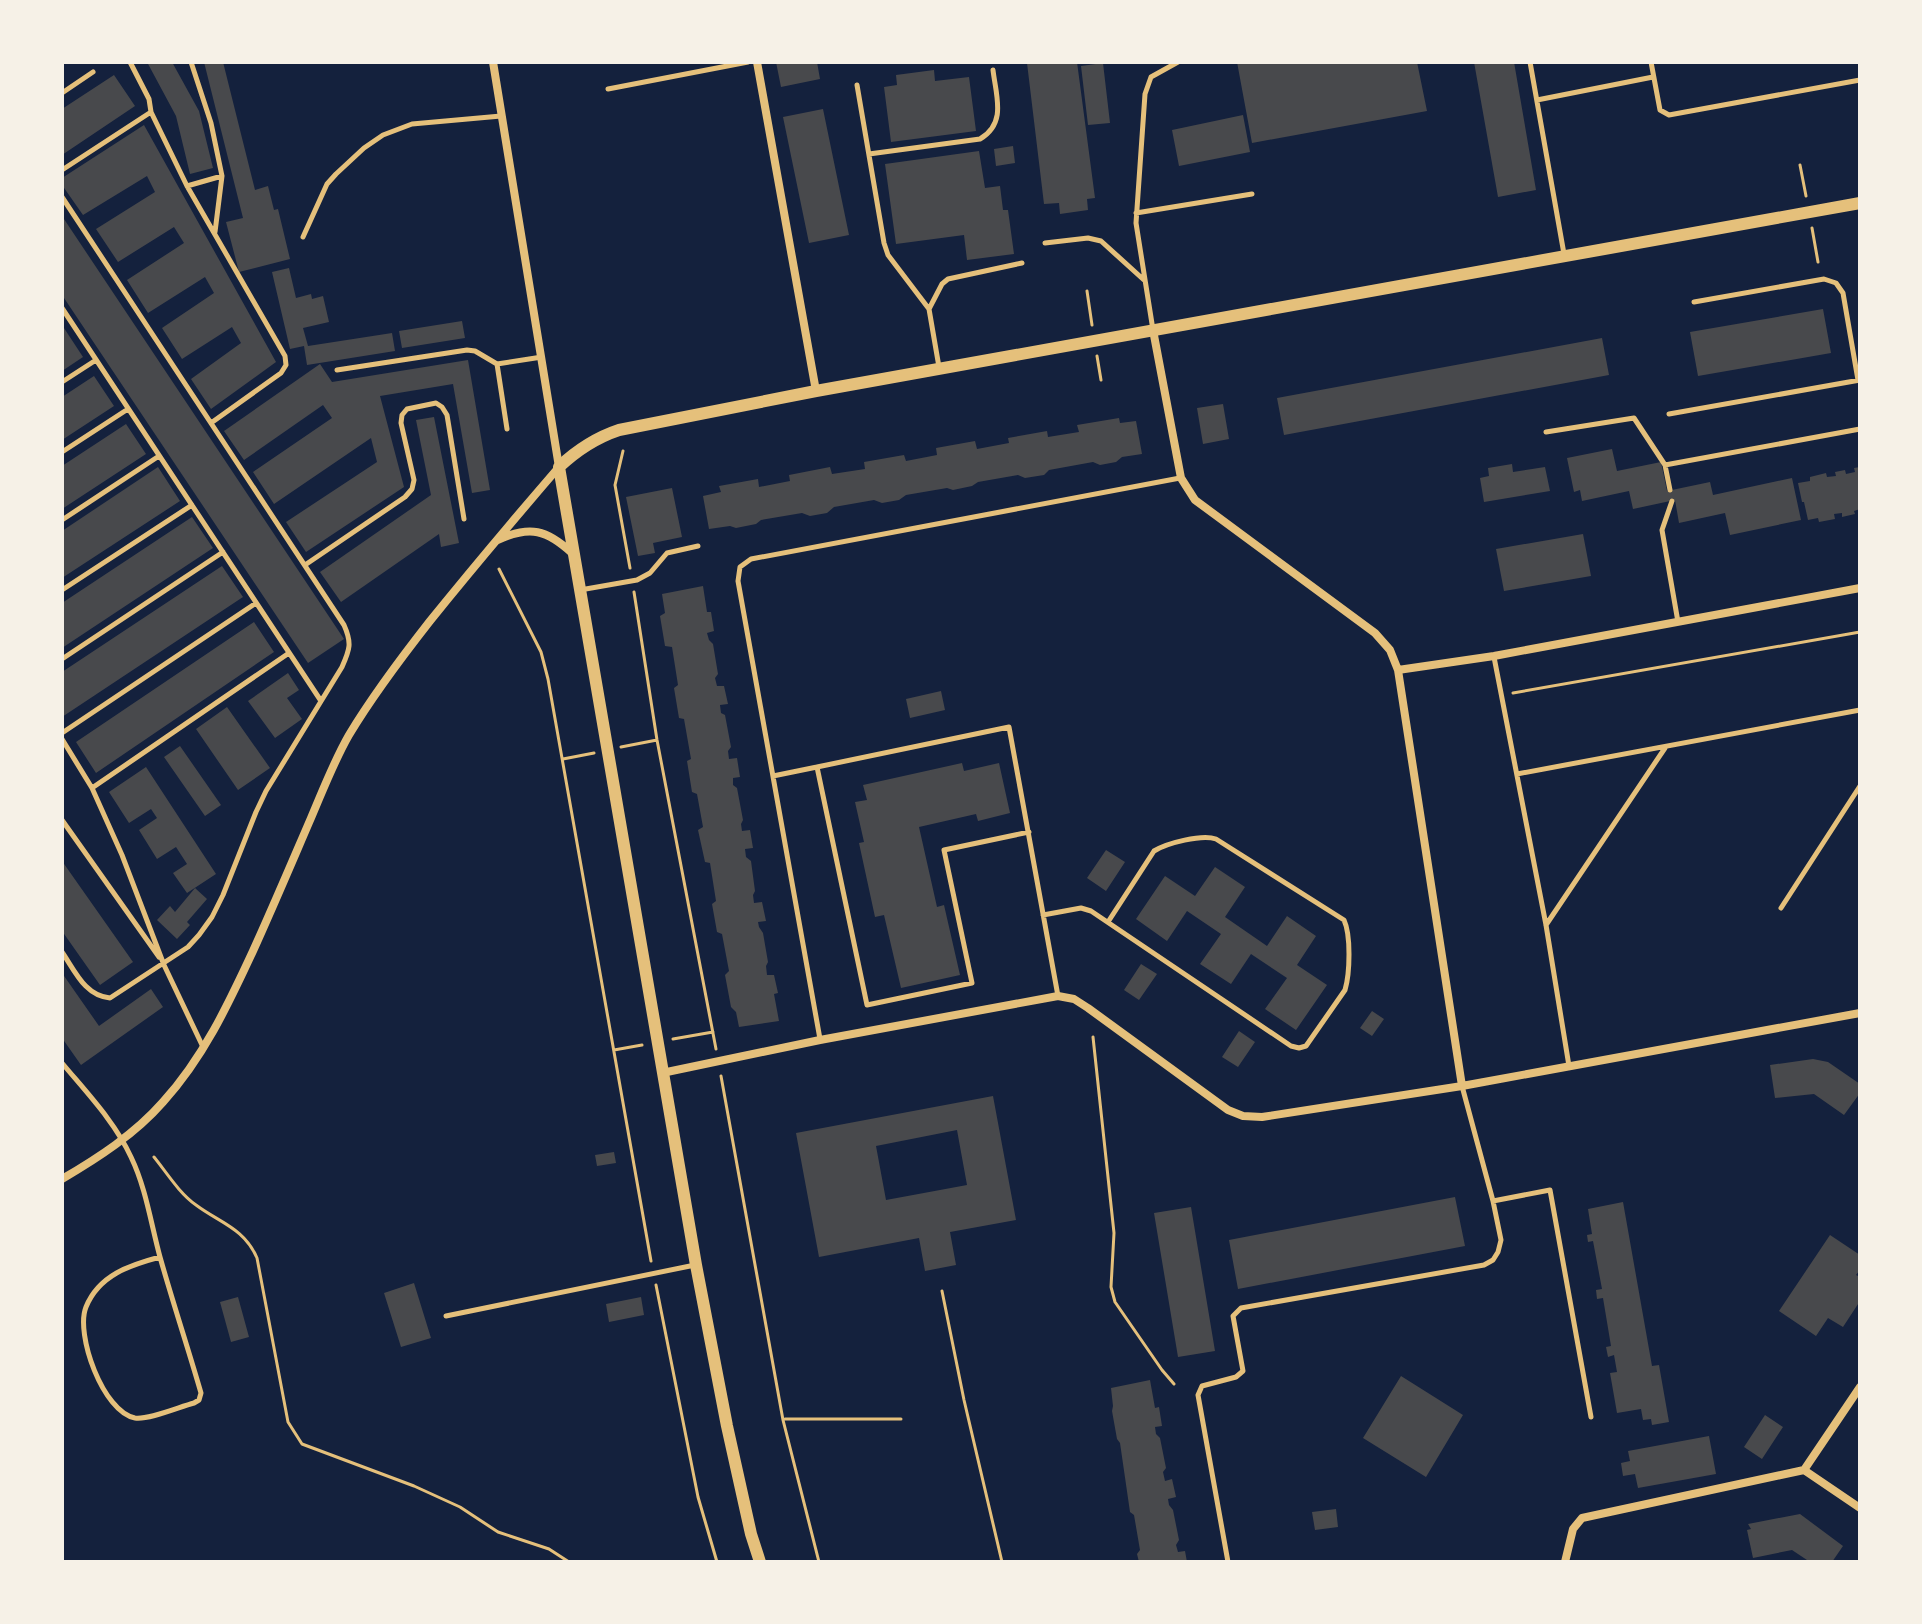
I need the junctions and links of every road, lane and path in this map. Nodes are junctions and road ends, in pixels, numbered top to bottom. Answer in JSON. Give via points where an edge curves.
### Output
{"nodes":[{"id":1,"x":130,"y":62,"type":"edge"},
{"id":2,"x":191,"y":62,"type":"edge"},
{"id":3,"x":493,"y":62,"type":"edge"},
{"id":4,"x":748,"y":62,"type":"edge"},
{"id":5,"x":757,"y":62,"type":"edge"},
{"id":6,"x":1178,"y":62,"type":"edge"},
{"id":7,"x":1530,"y":62,"type":"edge"},
{"id":8,"x":1651,"y":62,"type":"edge"},
{"id":9,"x":993,"y":70,"type":"dead end"},
{"id":10,"x":93,"y":72,"type":"dead end"},
{"id":11,"x":1653,"y":77,"type":"junction"},
{"id":12,"x":1860,"y":80,"type":"edge"},
{"id":13,"x":857,"y":85,"type":"dead end"},
{"id":14,"x":608,"y":89,"type":"dead end"},
{"id":15,"x":62,"y":93,"type":"edge"},
{"id":16,"x":1537,"y":100,"type":"junction"},
{"id":17,"x":151,"y":112,"type":"junction"},
{"id":18,"x":501,"y":116,"type":"junction"},
{"id":19,"x":869,"y":154,"type":"junction"},
{"id":20,"x":62,"y":170,"type":"edge"},
{"id":21,"x":222,"y":176,"type":"junction"},
{"id":22,"x":187,"y":186,"type":"junction"},
{"id":23,"x":1252,"y":194,"type":"dead end"},
{"id":24,"x":62,"y":197,"type":"edge"},
{"id":25,"x":1860,"y":203,"type":"edge"},
{"id":26,"x":1136,"y":213,"type":"junction"},
{"id":27,"x":215,"y":234,"type":"junction"},
{"id":28,"x":303,"y":237,"type":"dead end"},
{"id":29,"x":1045,"y":243,"type":"dead end"},
{"id":30,"x":1565,"y":255,"type":"junction"},
{"id":31,"x":1022,"y":263,"type":"dead end"},
{"id":32,"x":1145,"y":281,"type":"junction"},
{"id":33,"x":1694,"y":302,"type":"dead end"},
{"id":34,"x":929,"y":309,"type":"junction"},
{"id":35,"x":63,"y":312,"type":"edge"},
{"id":36,"x":1153,"y":330,"type":"junction"},
{"id":37,"x":542,"y":357,"type":"junction"},
{"id":38,"x":96,"y":360,"type":"junction"},
{"id":39,"x":497,"y":364,"type":"junction"},
{"id":40,"x":940,"y":369,"type":"junction"},
{"id":41,"x":337,"y":370,"type":"dead end"},
{"id":42,"x":1859,"y":380,"type":"edge"},
{"id":43,"x":62,"y":382,"type":"edge"},
{"id":44,"x":816,"y":391,"type":"junction"},
{"id":45,"x":128,"y":409,"type":"junction"},
{"id":46,"x":1669,"y":414,"type":"dead end"},
{"id":47,"x":211,"y":423,"type":"junction"},
{"id":48,"x":507,"y":429,"type":"dead end"},
{"id":49,"x":1860,"y":429,"type":"edge"},
{"id":50,"x":1546,"y":432,"type":"dead end"},
{"id":51,"x":623,"y":451,"type":"dead end"},
{"id":52,"x":62,"y":452,"type":"edge"},
{"id":53,"x":159,"y":456,"type":"junction"},
{"id":54,"x":1665,"y":465,"type":"junction"},
{"id":55,"x":559,"y":467,"type":"junction"},
{"id":56,"x":1181,"y":478,"type":"junction"},
{"id":57,"x":1670,"y":490,"type":"dead end"},
{"id":58,"x":1672,"y":501,"type":"dead end"},
{"id":59,"x":192,"y":505,"type":"junction"},
{"id":60,"x":464,"y":519,"type":"dead end"},
{"id":61,"x":62,"y":520,"type":"edge"},
{"id":62,"x":493,"y":543,"type":"junction"},
{"id":63,"x":698,"y":546,"type":"dead end"},
{"id":64,"x":223,"y":552,"type":"junction"},
{"id":65,"x":573,"y":553,"type":"junction"},
{"id":66,"x":305,"y":565,"type":"junction"},
{"id":67,"x":499,"y":569,"type":"dead end"},
{"id":68,"x":632,"y":580,"type":"junction"},
{"id":69,"x":1860,"y":588,"type":"edge"},
{"id":70,"x":62,"y":590,"type":"edge"},
{"id":71,"x":580,"y":590,"type":"junction"},
{"id":72,"x":256,"y":603,"type":"junction"},
{"id":73,"x":1678,"y":622,"type":"junction"},
{"id":74,"x":1860,"y":632,"type":"edge"},
{"id":75,"x":289,"y":653,"type":"junction"},
{"id":76,"x":1494,"y":656,"type":"junction"},
{"id":77,"x":62,"y":659,"type":"edge"},
{"id":78,"x":1398,"y":670,"type":"junction"},
{"id":79,"x":1502,"y":695,"type":"junction"},
{"id":80,"x":321,"y":701,"type":"junction"},
{"id":81,"x":1860,"y":710,"type":"edge"},
{"id":82,"x":62,"y":736,"type":"edge"},
{"id":83,"x":1665,"y":747,"type":"junction"},
{"id":84,"x":817,"y":767,"type":"junction"},
{"id":85,"x":1517,"y":774,"type":"junction"},
{"id":86,"x":773,"y":776,"type":"junction"},
{"id":87,"x":1860,"y":786,"type":"edge"},
{"id":88,"x":92,"y":788,"type":"junction"},
{"id":89,"x":62,"y":820,"type":"edge"},
{"id":90,"x":1029,"y":832,"type":"junction"},
{"id":91,"x":1781,"y":908,"type":"dead end"},
{"id":92,"x":1043,"y":915,"type":"junction"},
{"id":93,"x":1108,"y":922,"type":"junction"},
{"id":94,"x":1546,"y":925,"type":"junction"},
{"id":95,"x":62,"y":952,"type":"edge"},
{"id":96,"x":164,"y":965,"type":"junction"},
{"id":97,"x":1058,"y":996,"type":"junction"},
{"id":98,"x":1860,"y":1013,"type":"edge"},
{"id":99,"x":1093,"y":1037,"type":"dead end"},
{"id":100,"x":820,"y":1040,"type":"junction"},
{"id":101,"x":204,"y":1048,"type":"junction"},
{"id":102,"x":718,"y":1062,"type":"junction"},
{"id":103,"x":62,"y":1063,"type":"edge"},
{"id":104,"x":1569,"y":1066,"type":"junction"},
{"id":105,"x":662,"y":1073,"type":"junction"},
{"id":106,"x":1462,"y":1086,"type":"junction"},
{"id":107,"x":122,"y":1139,"type":"junction"},
{"id":108,"x":154,"y":1157,"type":"dead end"},
{"id":109,"x":62,"y":1179,"type":"edge"},
{"id":110,"x":1493,"y":1201,"type":"junction"},
{"id":111,"x":160,"y":1257,"type":"junction"},
{"id":112,"x":696,"y":1265,"type":"junction"},
{"id":113,"x":653,"y":1273,"type":"junction"},
{"id":114,"x":942,"y":1291,"type":"dead end"},
{"id":115,"x":446,"y":1316,"type":"dead end"},
{"id":116,"x":1174,"y":1384,"type":"dead end"},
{"id":117,"x":1860,"y":1387,"type":"edge"},
{"id":118,"x":1591,"y":1417,"type":"dead end"},
{"id":119,"x":901,"y":1419,"type":"dead end"},
{"id":120,"x":783,"y":1420,"type":"junction"},
{"id":121,"x":1804,"y":1470,"type":"junction"},
{"id":122,"x":1860,"y":1508,"type":"edge"},
{"id":123,"x":569,"y":1562,"type":"edge"},
{"id":124,"x":717,"y":1562,"type":"edge"},
{"id":125,"x":760,"y":1562,"type":"edge"},
{"id":126,"x":819,"y":1562,"type":"edge"},
{"id":127,"x":1002,"y":1562,"type":"edge"},
{"id":128,"x":1228,"y":1562,"type":"edge"},
{"id":129,"x":1565,"y":1562,"type":"edge"}],
"edges":[{"from":1,"to":17,"type":"lane"},
{"from":2,"to":21,"type":"lane"},
{"from":3,"to":18,"type":"street"},
{"from":4,"to":14,"type":"lane"},
{"from":5,"to":44,"type":"street"},
{"from":6,"to":26,"type":"lane","via":[[1151,77],[1147,86]]},
{"from":7,"to":16,"type":"lane"},
{"from":8,"to":11,"type":"lane"},
{"from":9,"to":19,"type":"lane","via":[[999,115],[988,134]]},
{"from":10,"to":15,"type":"lane"},
{"from":11,"to":12,"type":"lane","via":[[1660,110],[1669,115]]},
{"from":11,"to":16,"type":"lane"},
{"from":13,"to":19,"type":"lane"},
{"from":16,"to":30,"type":"lane"},
{"from":17,"to":20,"type":"lane"},
{"from":17,"to":22,"type":"lane"},
{"from":18,"to":28,"type":"lane","via":[[412,124],[383,135],[327,184]]},
{"from":18,"to":37,"type":"street"},
{"from":19,"to":34,"type":"lane","via":[[888,255]]},
{"from":21,"to":22,"type":"lane"},
{"from":21,"to":27,"type":"lane"},
{"from":22,"to":27,"type":"lane"},
{"from":23,"to":26,"type":"lane"},
{"from":24,"to":47,"type":"lane"},
{"from":25,"to":30,"type":"street"},
{"from":26,"to":32,"type":"lane"},
{"from":27,"to":47,"type":"lane","via":[[286,365]]},
{"from":29,"to":32,"type":"lane","via":[[1101,241]]},
{"from":30,"to":36,"type":"street"},
{"from":31,"to":34,"type":"lane","via":[[948,279]]},
{"from":32,"to":36,"type":"lane"},
{"from":33,"to":42,"type":"lane","via":[[1824,279],[1836,283],[1843,293]]},
{"from":34,"to":40,"type":"lane"},
{"from":35,"to":38,"type":"lane"},
{"from":36,"to":40,"type":"street"},
{"from":36,"to":56,"type":"street"},
{"from":37,"to":39,"type":"lane"},
{"from":37,"to":55,"type":"street"},
{"from":38,"to":43,"type":"lane"},
{"from":38,"to":45,"type":"lane"},
{"from":39,"to":41,"type":"lane","via":[[467,350]]},
{"from":39,"to":48,"type":"lane"},
{"from":40,"to":44,"type":"street"},
{"from":42,"to":46,"type":"lane"},
{"from":44,"to":55,"type":"street","via":[[619,430],[585,446]]},
{"from":45,"to":52,"type":"lane"},
{"from":45,"to":53,"type":"lane"},
{"from":47,"to":66,"type":"lane"},
{"from":49,"to":54,"type":"lane"},
{"from":50,"to":54,"type":"lane","via":[[1634,418]]},
{"from":51,"to":68,"type":"path","via":[[615,485]]},
{"from":53,"to":59,"type":"lane"},
{"from":53,"to":61,"type":"lane"},
{"from":54,"to":57,"type":"lane"},
{"from":55,"to":62,"type":"street"},
{"from":55,"to":65,"type":"street"},
{"from":56,"to":78,"type":"street","via":[[1213,515],[1375,633]]},
{"from":56,"to":86,"type":"lane","via":[[751,559],[740,567],[738,581]]},
{"from":58,"to":73,"type":"lane","via":[[1662,530]]},
{"from":59,"to":64,"type":"lane"},
{"from":59,"to":70,"type":"lane"},
{"from":60,"to":66,"type":"lane","via":[[447,415],[436,403],[407,409],[401,423],[412,489]]},
{"from":62,"to":65,"type":"street","via":[[529,530],[546,533]]},
{"from":62,"to":101,"type":"street","via":[[349,735]]},
{"from":63,"to":68,"type":"lane","via":[[667,553],[650,573]]},
{"from":64,"to":72,"type":"lane"},
{"from":64,"to":77,"type":"lane"},
{"from":65,"to":71,"type":"street"},
{"from":66,"to":80,"type":"lane","via":[[349,636],[350,649]]},
{"from":67,"to":113,"type":"path","via":[[541,652],[548,679]]},
{"from":68,"to":71,"type":"lane"},
{"from":68,"to":102,"type":"path"},
{"from":69,"to":73,"type":"street"},
{"from":71,"to":105,"type":"street"},
{"from":72,"to":75,"type":"lane"},
{"from":72,"to":82,"type":"lane"},
{"from":73,"to":76,"type":"street"},
{"from":74,"to":79,"type":"path"},
{"from":75,"to":80,"type":"lane"},
{"from":75,"to":88,"type":"lane"},
{"from":76,"to":78,"type":"street"},
{"from":76,"to":79,"type":"lane"},
{"from":78,"to":106,"type":"street"},
{"from":79,"to":85,"type":"lane"},
{"from":80,"to":96,"type":"lane","via":[[266,791],[212,917],[188,947]]},
{"from":81,"to":83,"type":"lane"},
{"from":82,"to":88,"type":"lane"},
{"from":83,"to":85,"type":"lane"},
{"from":83,"to":94,"type":"lane"},
{"from":84,"to":86,"type":"lane"},
{"from":84,"to":90,"type":"lane","via":[[1009,727]]},
{"from":84,"to":90,"type":"lane","via":[[867,1005],[972,983],[944,850]]},
{"from":85,"to":94,"type":"lane"},
{"from":86,"to":100,"type":"lane"},
{"from":87,"to":91,"type":"lane"},
{"from":88,"to":96,"type":"lane"},
{"from":89,"to":96,"type":"lane"},
{"from":90,"to":92,"type":"lane"},
{"from":92,"to":93,"type":"lane","via":[[1081,908]]},
{"from":92,"to":97,"type":"lane"},
{"from":93,"to":93,"type":"lane","via":[[1299,1048],[1306,1046],[1348,981],[1344,920],[1208,836],[1154,851]]},
{"from":94,"to":104,"type":"lane"},
{"from":95,"to":96,"type":"lane","via":[[98,997],[110,998]]},
{"from":96,"to":101,"type":"lane"},
{"from":97,"to":100,"type":"street"},
{"from":97,"to":106,"type":"street","via":[[1088,1008],[1243,1116]]},
{"from":98,"to":104,"type":"street"},
{"from":99,"to":116,"type":"path","via":[[1114,1233],[1111,1287],[1115,1302]]},
{"from":100,"to":102,"type":"street"},
{"from":101,"to":107,"type":"street","via":[[162,1104]]},
{"from":102,"to":105,"type":"street"},
{"from":102,"to":120,"type":"path"},
{"from":103,"to":107,"type":"lane"},
{"from":104,"to":106,"type":"street"},
{"from":105,"to":112,"type":"street"},
{"from":106,"to":110,"type":"lane"},
{"from":107,"to":109,"type":"street"},
{"from":107,"to":111,"type":"lane","via":[[141,1182]]},
{"from":108,"to":123,"type":"path","via":[[196,1206],[252,1246],[288,1422],[302,1444],[414,1486],[498,1532],[549,1549]]},
{"from":110,"to":118,"type":"lane","via":[[1550,1190]]},
{"from":110,"to":128,"type":"lane","via":[[1501,1240],[1493,1260],[1484,1265],[1241,1308],[1233,1316],[1243,1371],[1202,1386],[1198,1395]]},
{"from":111,"to":111,"type":"lane","via":[[118,1271],[93,1295],[83,1317],[86,1344],[106,1393],[113,1405],[132,1417],[194,1403],[201,1393]]},
{"from":112,"to":113,"type":"lane"},
{"from":112,"to":125,"type":"street"},
{"from":113,"to":115,"type":"lane"},
{"from":113,"to":124,"type":"path","via":[[698,1497]]},
{"from":114,"to":127,"type":"path"},
{"from":117,"to":121,"type":"street"},
{"from":119,"to":120,"type":"path"},
{"from":120,"to":126,"type":"path"},
{"from":121,"to":122,"type":"street"},
{"from":121,"to":129,"type":"street","via":[[1582,1518],[1573,1529]]}]}
